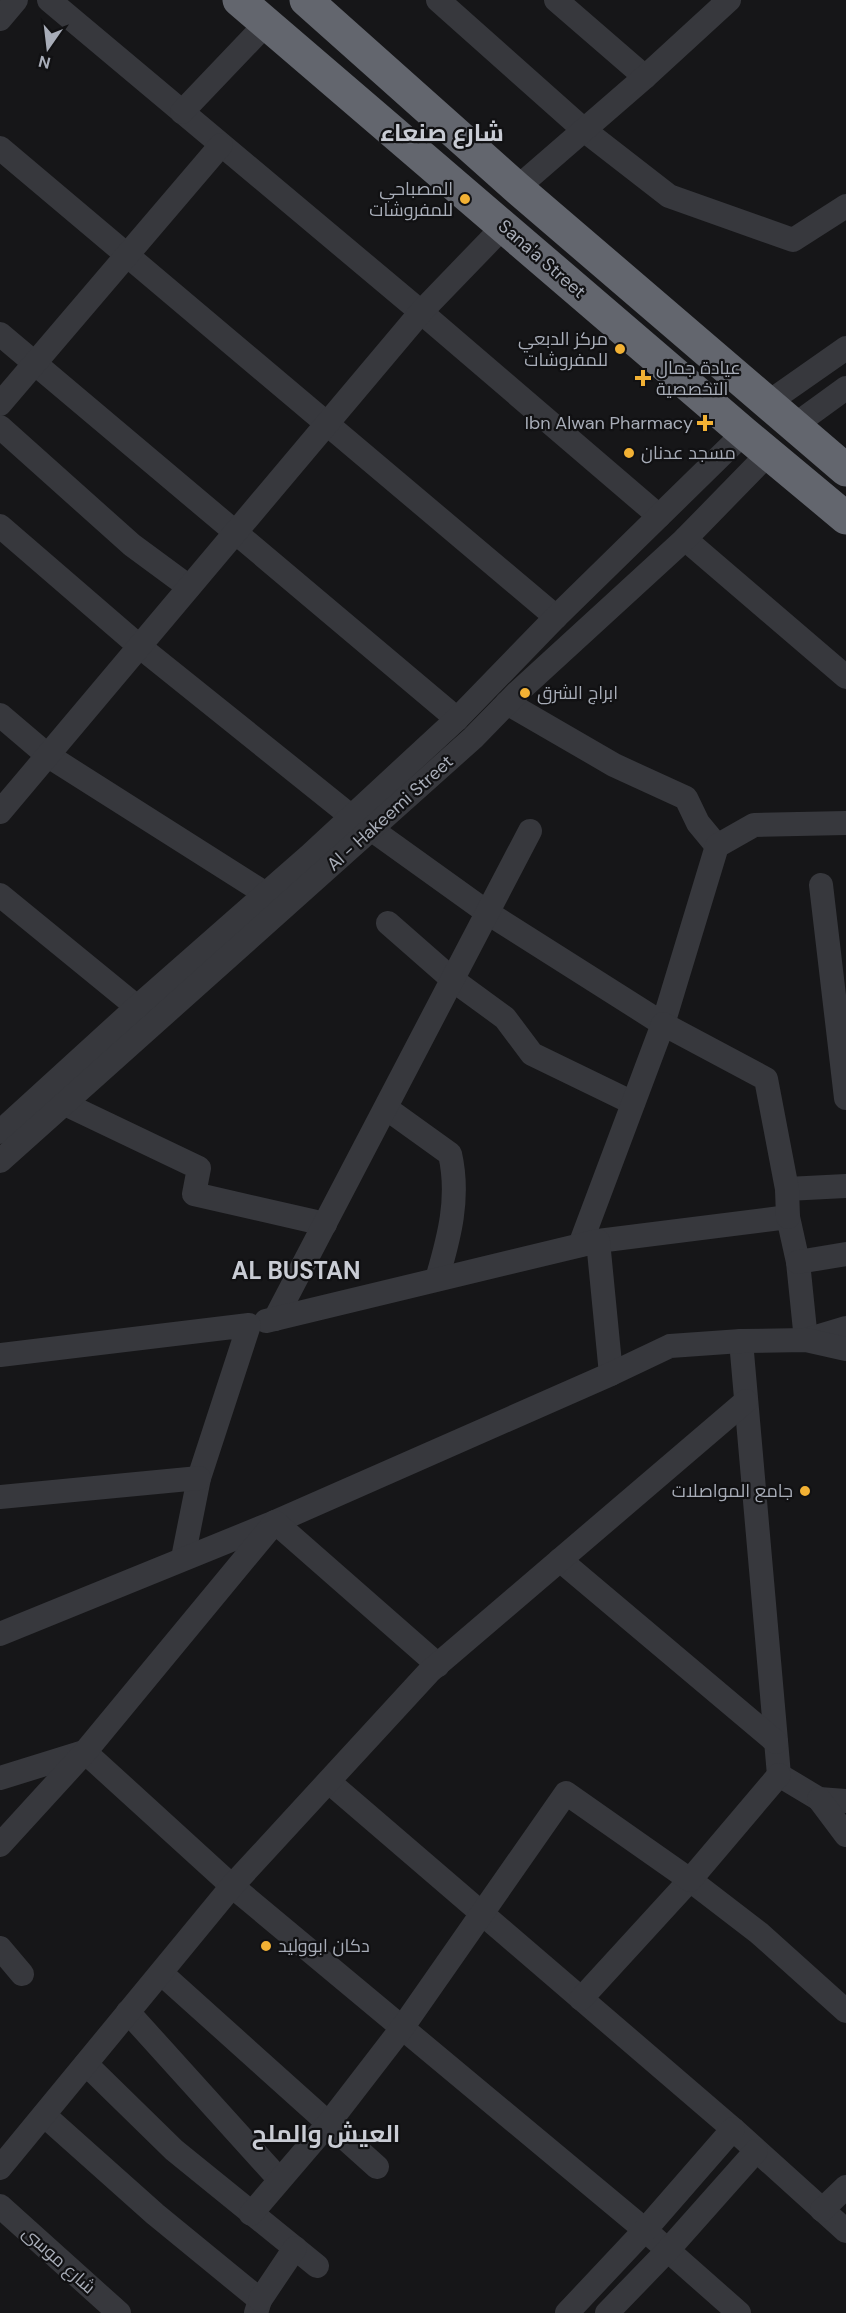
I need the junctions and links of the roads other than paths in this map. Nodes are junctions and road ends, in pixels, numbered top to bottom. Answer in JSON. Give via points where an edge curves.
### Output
{"nodes":[{"id":1,"x":16,"y":0,"type":"edge"},
{"id":2,"x":49,"y":0,"type":"edge"},
{"id":3,"x":238,"y":0,"type":"edge"},
{"id":4,"x":306,"y":0,"type":"edge"},
{"id":5,"x":438,"y":0,"type":"edge"},
{"id":6,"x":556,"y":0,"type":"edge"},
{"id":7,"x":725,"y":1,"type":"edge"},
{"id":8,"x":0,"y":19,"type":"edge"},
{"id":9,"x":266,"y":24,"type":"junction"},
{"id":10,"x":645,"y":76,"type":"junction"},
{"id":11,"x":182,"y":112,"type":"junction"},
{"id":12,"x":584,"y":130,"type":"junction"},
{"id":13,"x":221,"y":145,"type":"junction"},
{"id":14,"x":0,"y":148,"type":"edge"},
{"id":15,"x":517,"y":188,"type":"junction"},
{"id":16,"x":846,"y":206,"type":"edge"},
{"id":17,"x":504,"y":226,"type":"junction"},
{"id":18,"x":127,"y":256,"type":"junction"},
{"id":19,"x":421,"y":312,"type":"junction"},
{"id":20,"x":0,"y":334,"type":"edge"},
{"id":21,"x":846,"y":348,"type":"edge"},
{"id":22,"x":35,"y":364,"type":"junction"},
{"id":23,"x":846,"y":388,"type":"edge"},
{"id":24,"x":769,"y":402,"type":"junction"},
{"id":25,"x":0,"y":404,"type":"edge"},
{"id":26,"x":326,"y":424,"type":"junction"},
{"id":27,"x":795,"y":425,"type":"junction"},
{"id":28,"x":0,"y":427,"type":"edge"},
{"id":29,"x":744,"y":433,"type":"junction"},
{"id":30,"x":769,"y":453,"type":"junction"},
{"id":31,"x":846,"y":470,"type":"edge"},
{"id":32,"x":659,"y":516,"type":"junction"},
{"id":33,"x":846,"y":518,"type":"edge"},
{"id":34,"x":0,"y":526,"type":"edge"},
{"id":35,"x":235,"y":532,"type":"junction"},
{"id":36,"x":685,"y":539,"type":"junction"},
{"id":37,"x":189,"y":587,"type":"junction"},
{"id":38,"x":556,"y":617,"type":"junction"},
{"id":39,"x":139,"y":646,"type":"junction"},
{"id":40,"x":846,"y":677,"type":"edge"},
{"id":41,"x":507,"y":703,"type":"junction"},
{"id":42,"x":0,"y":715,"type":"edge"},
{"id":43,"x":457,"y":719,"type":"junction"},
{"id":44,"x":47,"y":756,"type":"junction"},
{"id":45,"x":0,"y":812,"type":"edge"},
{"id":46,"x":362,"y":823,"type":"junction"},
{"id":47,"x":846,"y":823,"type":"edge"},
{"id":48,"x":530,"y":831,"type":"dead end"},
{"id":49,"x":717,"y":846,"type":"junction"},
{"id":50,"x":822,"y":885,"type":"dead end"},
{"id":51,"x":266,"y":894,"type":"junction"},
{"id":52,"x":0,"y":895,"type":"edge"},
{"id":53,"x":488,"y":913,"type":"junction"},
{"id":54,"x":388,"y":923,"type":"dead end"},
{"id":55,"x":453,"y":980,"type":"junction"},
{"id":56,"x":137,"y":1007,"type":"junction"},
{"id":57,"x":663,"y":1024,"type":"junction"},
{"id":58,"x":846,"y":1098,"type":"edge"},
{"id":59,"x":633,"y":1103,"type":"junction"},
{"id":60,"x":65,"y":1104,"type":"junction"},
{"id":61,"x":386,"y":1108,"type":"junction"},
{"id":62,"x":0,"y":1132,"type":"edge"},
{"id":63,"x":0,"y":1161,"type":"edge"},
{"id":64,"x":846,"y":1186,"type":"edge"},
{"id":65,"x":787,"y":1189,"type":"junction"},
{"id":66,"x":788,"y":1217,"type":"junction"},
{"id":67,"x":325,"y":1224,"type":"junction"},
{"id":68,"x":589,"y":1243,"type":"junction"},
{"id":69,"x":846,"y":1254,"type":"edge"},
{"id":70,"x":798,"y":1262,"type":"junction"},
{"id":71,"x":437,"y":1279,"type":"junction"},
{"id":72,"x":275,"y":1319,"type":"junction"},
{"id":73,"x":249,"y":1325,"type":"junction"},
{"id":74,"x":846,"y":1328,"type":"edge"},
{"id":75,"x":741,"y":1341,"type":"junction"},
{"id":76,"x":806,"y":1341,"type":"junction"},
{"id":77,"x":846,"y":1349,"type":"edge"},
{"id":78,"x":0,"y":1354,"type":"edge"},
{"id":79,"x":611,"y":1374,"type":"junction"},
{"id":80,"x":746,"y":1401,"type":"junction"},
{"id":81,"x":199,"y":1478,"type":"junction"},
{"id":82,"x":0,"y":1497,"type":"edge"},
{"id":83,"x":275,"y":1522,"type":"junction"},
{"id":84,"x":183,"y":1558,"type":"junction"},
{"id":85,"x":560,"y":1560,"type":"junction"},
{"id":86,"x":0,"y":1634,"type":"edge"},
{"id":87,"x":438,"y":1665,"type":"junction"},
{"id":88,"x":776,"y":1742,"type":"junction"},
{"id":89,"x":85,"y":1752,"type":"junction"},
{"id":90,"x":779,"y":1775,"type":"junction"},
{"id":91,"x":0,"y":1778,"type":"edge"},
{"id":92,"x":328,"y":1782,"type":"junction"},
{"id":93,"x":819,"y":1799,"type":"junction"},
{"id":94,"x":846,"y":1801,"type":"edge"},
{"id":95,"x":846,"y":1835,"type":"edge"},
{"id":96,"x":0,"y":1845,"type":"edge"},
{"id":97,"x":690,"y":1880,"type":"junction"},
{"id":98,"x":232,"y":1886,"type":"junction"},
{"id":99,"x":481,"y":1913,"type":"junction"},
{"id":100,"x":0,"y":1948,"type":"edge"},
{"id":101,"x":161,"y":1973,"type":"junction"},
{"id":102,"x":22,"y":1974,"type":"dead end"},
{"id":103,"x":581,"y":1999,"type":"junction"},
{"id":104,"x":846,"y":2011,"type":"edge"},
{"id":105,"x":128,"y":2012,"type":"junction"},
{"id":106,"x":402,"y":2028,"type":"junction"},
{"id":107,"x":86,"y":2064,"type":"junction"},
{"id":108,"x":44,"y":2115,"type":"junction"},
{"id":109,"x":328,"y":2124,"type":"junction"},
{"id":110,"x":733,"y":2129,"type":"junction"},
{"id":111,"x":756,"y":2151,"type":"junction"},
{"id":112,"x":377,"y":2167,"type":"dead end"},
{"id":113,"x":0,"y":2168,"type":"edge"},
{"id":114,"x":279,"y":2180,"type":"junction"},
{"id":115,"x":846,"y":2187,"type":"edge"},
{"id":116,"x":0,"y":2206,"type":"edge"},
{"id":117,"x":822,"y":2210,"type":"junction"},
{"id":118,"x":251,"y":2214,"type":"junction"},
{"id":119,"x":645,"y":2230,"type":"junction"},
{"id":120,"x":846,"y":2231,"type":"edge"},
{"id":121,"x":295,"y":2248,"type":"junction"},
{"id":122,"x":668,"y":2250,"type":"junction"},
{"id":123,"x":317,"y":2266,"type":"dead end"},
{"id":124,"x":258,"y":2306,"type":"edge"},
{"id":125,"x":569,"y":2312,"type":"edge"},
{"id":126,"x":119,"y":2313,"type":"edge"},
{"id":127,"x":607,"y":2313,"type":"edge"},
{"id":128,"x":739,"y":2313,"type":"edge"}],
"edges":[{"from":1,"to":8,"type":"street"},
{"from":2,"to":11,"type":"street"},
{"from":3,"to":9,"type":"highway","name":"Sana'a Street"},
{"from":4,"to":15,"type":"highway","name":"Sana'a Street"},
{"from":5,"to":12,"type":"street"},
{"from":6,"to":10,"type":"street"},
{"from":7,"to":10,"type":"street"},
{"from":9,"to":11,"type":"street"},
{"from":9,"to":17,"type":"highway","name":"Sana'a Street"},
{"from":10,"to":12,"type":"street"},
{"from":11,"to":13,"type":"street"},
{"from":12,"to":15,"type":"street"},
{"from":12,"to":16,"type":"street","via":[[669,196],[792,240]]},
{"from":13,"to":18,"type":"street"},
{"from":13,"to":19,"type":"street"},
{"from":14,"to":18,"type":"street"},
{"from":15,"to":24,"type":"highway","name":"Sana'a Street"},
{"from":17,"to":19,"type":"street"},
{"from":17,"to":29,"type":"highway","name":"Sana'a Street"},
{"from":18,"to":22,"type":"street"},
{"from":18,"to":26,"type":"street"},
{"from":19,"to":26,"type":"street"},
{"from":19,"to":32,"type":"street"},
{"from":20,"to":22,"type":"street"},
{"from":21,"to":24,"type":"street"},
{"from":22,"to":25,"type":"street"},
{"from":22,"to":35,"type":"street"},
{"from":23,"to":27,"type":"street"},
{"from":24,"to":27,"type":"highway","name":"Sana'a Street"},
{"from":26,"to":35,"type":"street"},
{"from":26,"to":38,"type":"street"},
{"from":27,"to":31,"type":"highway","name":"Sana'a Street"},
{"from":28,"to":37,"type":"street","via":[[132,545]]},
{"from":29,"to":30,"type":"highway","name":"Sana'a Street"},
{"from":29,"to":32,"type":"street","name":"Al - Hakeemi Street"},
{"from":30,"to":33,"type":"highway","name":"Sana'a Street"},
{"from":30,"to":36,"type":"street","name":"Al - Hakeemi Street"},
{"from":32,"to":38,"type":"street","name":"Al - Hakeemi Street"},
{"from":34,"to":39,"type":"street"},
{"from":35,"to":37,"type":"street"},
{"from":35,"to":43,"type":"street"},
{"from":36,"to":40,"type":"street"},
{"from":36,"to":41,"type":"street","name":"Al - Hakeemi Street"},
{"from":37,"to":39,"type":"street"},
{"from":38,"to":43,"type":"street","name":"Al - Hakeemi Street"},
{"from":39,"to":44,"type":"street"},
{"from":39,"to":46,"type":"street"},
{"from":41,"to":46,"type":"street","name":"Al - Hakeemi Street","via":[[473,738]]},
{"from":41,"to":49,"type":"street","via":[[614,765],[686,798],[698,824]]},
{"from":42,"to":44,"type":"street"},
{"from":43,"to":46,"type":"street","name":"Al - Hakeemi Street"},
{"from":44,"to":45,"type":"street"},
{"from":44,"to":51,"type":"street"},
{"from":46,"to":51,"type":"street","name":"Al - Hakeemi Street"},
{"from":46,"to":53,"type":"street"},
{"from":46,"to":60,"type":"street","name":"Al - Hakeemi Street"},
{"from":47,"to":49,"type":"street","via":[[754,825]]},
{"from":48,"to":53,"type":"street"},
{"from":49,"to":57,"type":"street"},
{"from":50,"to":58,"type":"street"},
{"from":51,"to":56,"type":"street","name":"Al - Hakeemi Street"},
{"from":52,"to":56,"type":"street"},
{"from":53,"to":55,"type":"street"},
{"from":53,"to":57,"type":"street"},
{"from":54,"to":55,"type":"street"},
{"from":55,"to":59,"type":"street","via":[[504,1018],[532,1054]]},
{"from":55,"to":61,"type":"street"},
{"from":56,"to":62,"type":"street","name":"Al - Hakeemi Street"},
{"from":57,"to":59,"type":"street"},
{"from":57,"to":65,"type":"street","via":[[766,1079]]},
{"from":59,"to":68,"type":"street"},
{"from":60,"to":63,"type":"street","name":"Al - Hakeemi Street"},
{"from":60,"to":67,"type":"street","via":[[199,1168],[195,1194]]},
{"from":61,"to":67,"type":"street"},
{"from":61,"to":71,"type":"street","via":[[450,1154],[455,1174],[451,1232]]},
{"from":64,"to":65,"type":"street"},
{"from":65,"to":66,"type":"street"},
{"from":66,"to":68,"type":"street"},
{"from":66,"to":70,"type":"street"},
{"from":67,"to":72,"type":"street"},
{"from":68,"to":71,"type":"street"},
{"from":68,"to":79,"type":"street"},
{"from":69,"to":70,"type":"street"},
{"from":70,"to":76,"type":"street"},
{"from":71,"to":72,"type":"street"},
{"from":72,"to":73,"type":"street"},
{"from":73,"to":78,"type":"street"},
{"from":73,"to":81,"type":"street"},
{"from":74,"to":76,"type":"street"},
{"from":75,"to":76,"type":"street"},
{"from":75,"to":79,"type":"street","via":[[670,1346]]},
{"from":75,"to":80,"type":"street"},
{"from":76,"to":77,"type":"street"},
{"from":79,"to":83,"type":"street"},
{"from":80,"to":85,"type":"street"},
{"from":80,"to":88,"type":"street"},
{"from":81,"to":82,"type":"street"},
{"from":81,"to":84,"type":"street"},
{"from":83,"to":84,"type":"street"},
{"from":83,"to":87,"type":"street"},
{"from":83,"to":89,"type":"street"},
{"from":84,"to":86,"type":"street"},
{"from":85,"to":87,"type":"street"},
{"from":85,"to":88,"type":"street"},
{"from":87,"to":92,"type":"street"},
{"from":88,"to":90,"type":"street"},
{"from":89,"to":91,"type":"street"},
{"from":89,"to":96,"type":"street"},
{"from":89,"to":98,"type":"street"},
{"from":90,"to":93,"type":"street"},
{"from":90,"to":97,"type":"street"},
{"from":92,"to":98,"type":"street"},
{"from":92,"to":99,"type":"street"},
{"from":93,"to":94,"type":"street"},
{"from":93,"to":95,"type":"street"},
{"from":97,"to":99,"type":"street","via":[[566,1793]]},
{"from":97,"to":103,"type":"street"},
{"from":97,"to":104,"type":"street","via":[[759,1933]]},
{"from":98,"to":101,"type":"street"},
{"from":98,"to":106,"type":"street"},
{"from":99,"to":103,"type":"street"},
{"from":99,"to":106,"type":"street"},
{"from":100,"to":102,"type":"street"},
{"from":101,"to":105,"type":"street"},
{"from":101,"to":109,"type":"street"},
{"from":103,"to":110,"type":"street"},
{"from":105,"to":107,"type":"street"},
{"from":105,"to":114,"type":"street"},
{"from":106,"to":109,"type":"street"},
{"from":106,"to":119,"type":"street"},
{"from":107,"to":108,"type":"street"},
{"from":107,"to":118,"type":"street","via":[[174,2150]]},
{"from":108,"to":113,"type":"street"},
{"from":108,"to":124,"type":"street"},
{"from":109,"to":112,"type":"street"},
{"from":109,"to":114,"type":"street"},
{"from":110,"to":111,"type":"street"},
{"from":110,"to":119,"type":"street"},
{"from":111,"to":117,"type":"street"},
{"from":111,"to":122,"type":"street"},
{"from":114,"to":118,"type":"street"},
{"from":115,"to":117,"type":"street"},
{"from":116,"to":126,"type":"street","name":"شارع موسى"},
{"from":117,"to":120,"type":"street"},
{"from":118,"to":121,"type":"street"},
{"from":119,"to":122,"type":"street"},
{"from":119,"to":125,"type":"street"},
{"from":121,"to":123,"type":"street"},
{"from":121,"to":124,"type":"street"},
{"from":122,"to":127,"type":"street"},
{"from":122,"to":128,"type":"street"}]}
